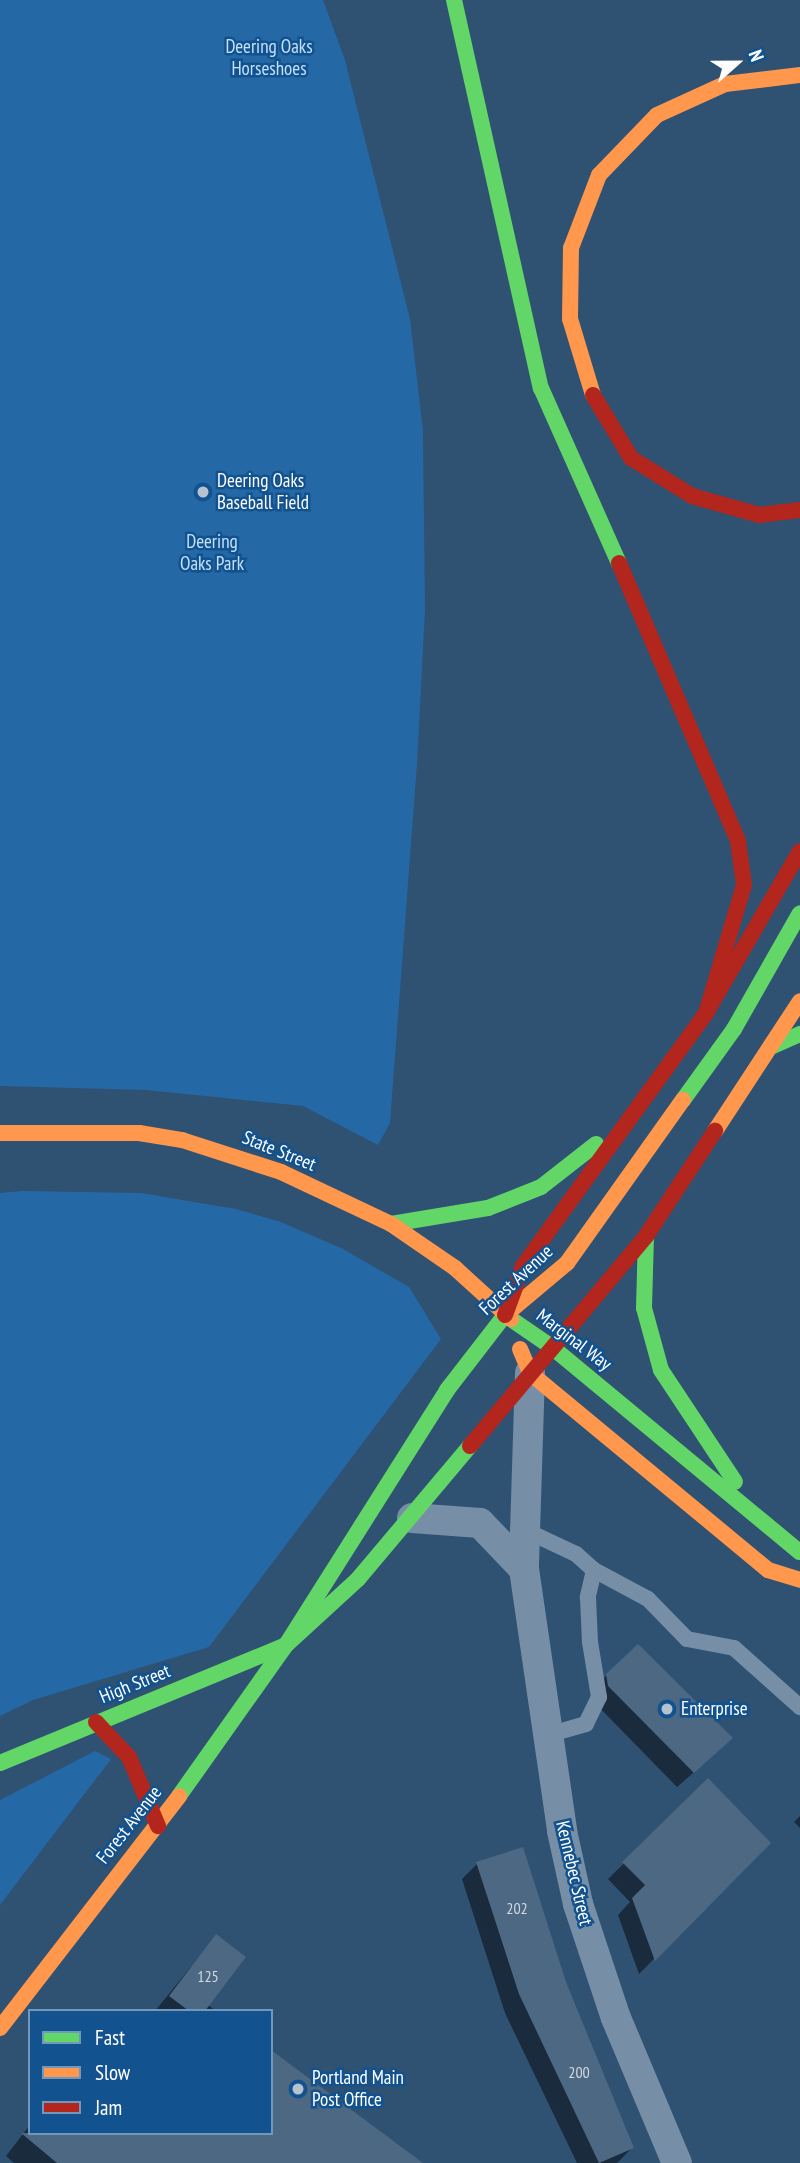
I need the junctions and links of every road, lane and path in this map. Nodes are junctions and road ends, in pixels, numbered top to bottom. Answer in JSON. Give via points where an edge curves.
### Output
{"nodes":[{"id":1,"x":454,"y":0,"type":"edge"},
{"id":2,"x":800,"y":75,"type":"edge"},
{"id":3,"x":800,"y":510,"type":"edge"},
{"id":4,"x":800,"y":851,"type":"edge"},
{"id":5,"x":800,"y":913,"type":"edge"},
{"id":6,"x":800,"y":1001,"type":"edge"},
{"id":7,"x":706,"y":1013,"type":"junction"},
{"id":8,"x":800,"y":1034,"type":"edge"},
{"id":9,"x":773,"y":1046,"type":"junction"},
{"id":10,"x":641,"y":1107,"type":"junction"},
{"id":11,"x":0,"y":1133,"type":"edge"},
{"id":12,"x":391,"y":1224,"type":"junction"},
{"id":13,"x":646,"y":1236,"type":"junction"},
{"id":14,"x":505,"y":1315,"type":"junction"},
{"id":15,"x":553,"y":1348,"type":"junction"},
{"id":16,"x":530,"y":1373,"type":"junction"},
{"id":17,"x":755,"y":1513,"type":"junction"},
{"id":18,"x":412,"y":1518,"type":"junction"},
{"id":19,"x":527,"y":1531,"type":"junction"},
{"id":20,"x":800,"y":1552,"type":"edge"},
{"id":21,"x":524,"y":1569,"type":"junction"},
{"id":22,"x":594,"y":1570,"type":"junction"},
{"id":23,"x":800,"y":1580,"type":"edge"},
{"id":24,"x":286,"y":1645,"type":"junction"},
{"id":25,"x":800,"y":1707,"type":"edge"},
{"id":26,"x":96,"y":1722,"type":"junction"},
{"id":27,"x":551,"y":1734,"type":"junction"},
{"id":28,"x":0,"y":1763,"type":"edge"},
{"id":29,"x":158,"y":1826,"type":"junction"},
{"id":30,"x":0,"y":2028,"type":"edge"},
{"id":31,"x":677,"y":2163,"type":"edge"}],
"edges":[{"from":1,"to":7,"type":"main road","via":[[541,388],[716,781],[738,841],[744,885]]},
{"from":2,"to":3,"type":"main road","via":[[725,83],[657,115],[599,175],[571,248],[570,319],[595,403],[631,458],[692,496],[759,515]]},
{"from":4,"to":7,"type":"main road"},
{"from":5,"to":14,"type":"main road","name":"Forest Avenue","via":[[734,1029],[567,1263]]},
{"from":6,"to":9,"type":"main road","name":"Forest Avenue"},
{"from":7,"to":10,"type":"main road"},
{"from":8,"to":9,"type":"main road"},
{"from":9,"to":13,"type":"main road","name":"Forest Avenue"},
{"from":10,"to":12,"type":"main road","via":[[541,1187],[488,1209]]},
{"from":10,"to":14,"type":"main road","via":[[523,1266]]},
{"from":11,"to":12,"type":"main road","name":"State Street","via":[[139,1133],[182,1140],[281,1172]]},
{"from":12,"to":14,"type":"main road","name":"State Street","via":[[455,1268]]},
{"from":13,"to":15,"type":"main road","name":"Forest Avenue"},
{"from":13,"to":17,"type":"main road","via":[[644,1308],[662,1370]]},
{"from":14,"to":15,"type":"main road","name":"Marginal Way"},
{"from":14,"to":16,"type":"main road","name":"Marginal Way"},
{"from":14,"to":24,"type":"main road","name":"Forest Avenue","via":[[447,1390]]},
{"from":15,"to":16,"type":"main road","name":"Forest Avenue"},
{"from":15,"to":17,"type":"main road","name":"Marginal Way"},
{"from":16,"to":18,"type":"main road","name":"Forest Avenue"},
{"from":16,"to":19,"type":"street","name":"Kennebec Street"},
{"from":16,"to":23,"type":"main road","name":"Marginal Way","via":[[768,1570]]},
{"from":17,"to":20,"type":"main road","name":"Marginal Way"},
{"from":18,"to":21,"type":"street","via":[[480,1523]]},
{"from":18,"to":24,"type":"main road","name":"Forest Avenue","via":[[358,1579]]},
{"from":19,"to":21,"type":"street","name":"Kennebec Street"},
{"from":19,"to":22,"type":"lane","via":[[576,1554]]},
{"from":21,"to":27,"type":"street","name":"Kennebec Street"},
{"from":22,"to":25,"type":"lane","via":[[648,1599],[687,1639],[734,1648]]},
{"from":22,"to":27,"type":"lane","via":[[589,1608],[599,1697],[586,1724]]},
{"from":24,"to":26,"type":"main road","name":"High Street"},
{"from":24,"to":29,"type":"main road","name":"Forest Avenue"},
{"from":26,"to":28,"type":"main road","name":"High Street"},
{"from":26,"to":29,"type":"main road","via":[[129,1757]]},
{"from":27,"to":31,"type":"street","name":"Kennebec Street","via":[[562,1831],[578,1904],[616,2018]]},
{"from":29,"to":30,"type":"main road","name":"Forest Avenue"}]}
